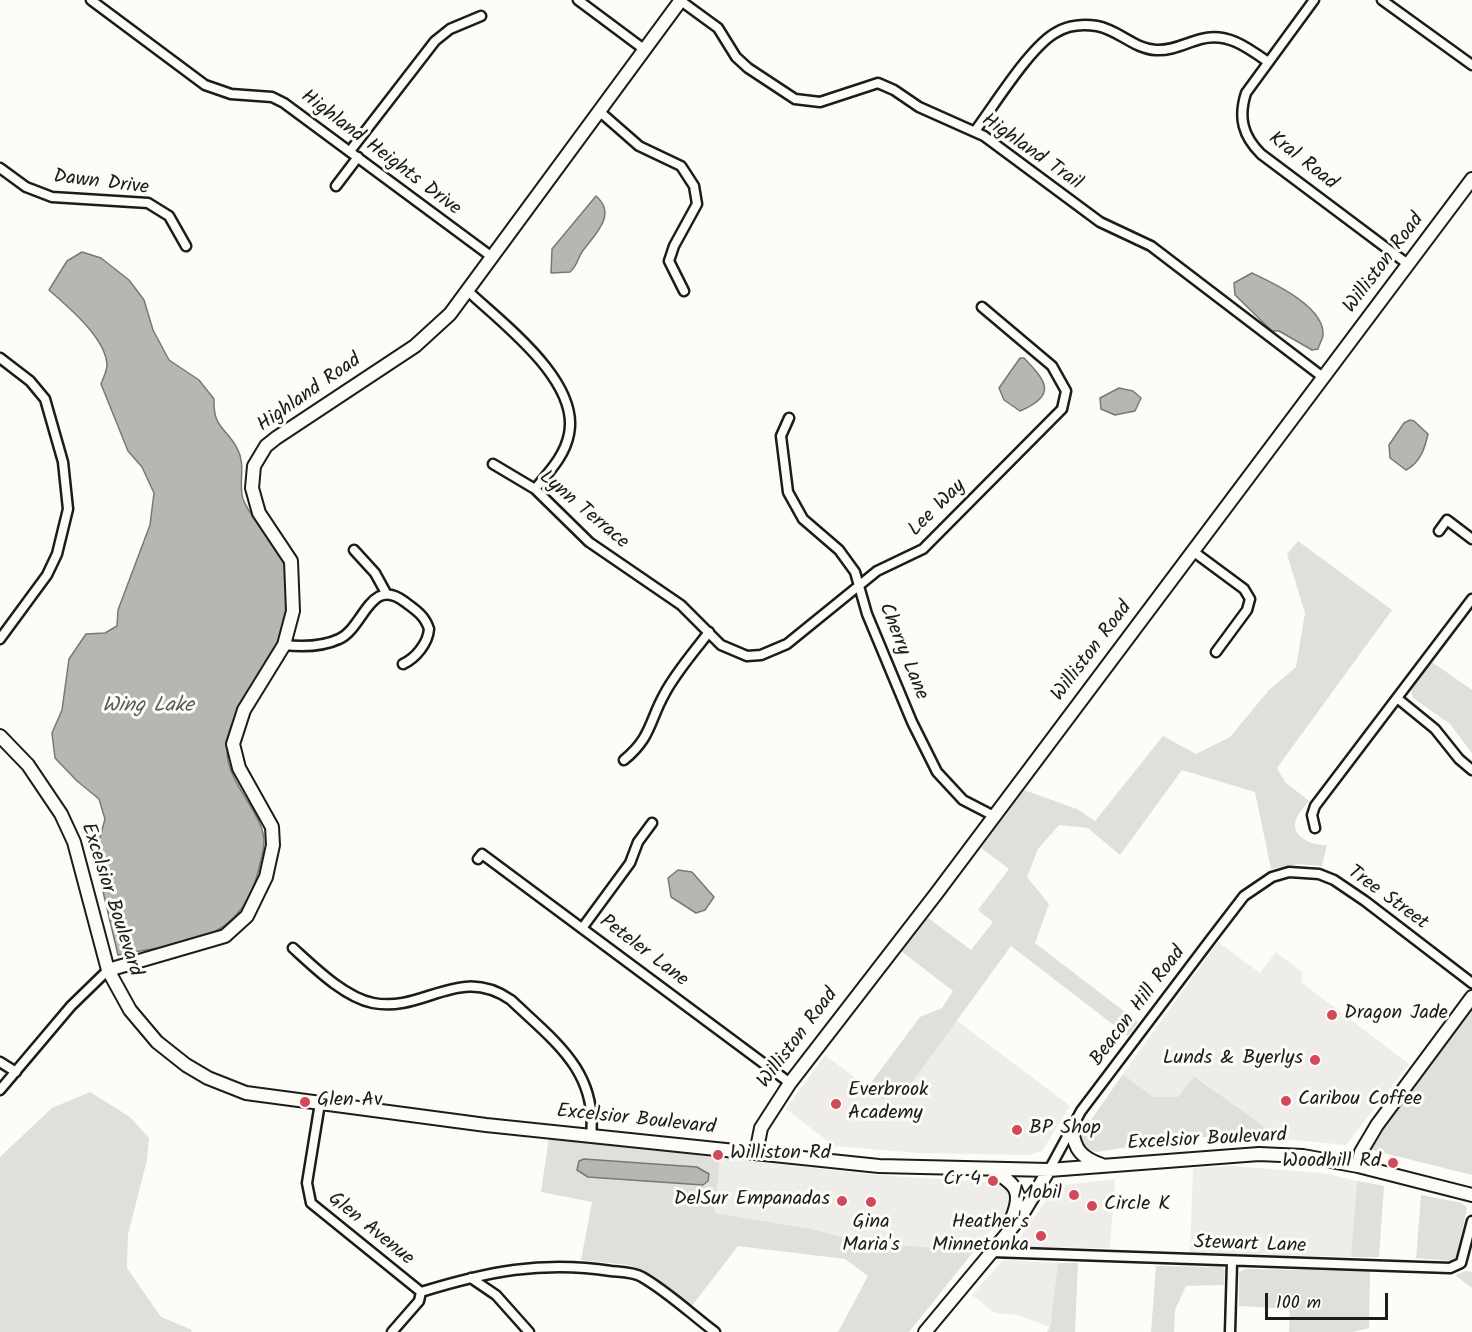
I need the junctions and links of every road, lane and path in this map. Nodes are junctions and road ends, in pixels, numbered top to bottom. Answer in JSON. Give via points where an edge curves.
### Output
{"nodes":[{"id":1,"x":91,"y":0,"type":"edge"},
{"id":2,"x":578,"y":0,"type":"edge"},
{"id":3,"x":681,"y":0,"type":"edge"},
{"id":4,"x":1314,"y":0,"type":"edge"},
{"id":5,"x":1382,"y":0,"type":"edge"},
{"id":6,"x":481,"y":16,"type":"dead end"},
{"id":7,"x":645,"y":50,"type":"junction"},
{"id":8,"x":1268,"y":62,"type":"junction"},
{"id":9,"x":1472,"y":65,"type":"edge"},
{"id":10,"x":599,"y":111,"type":"junction"},
{"id":11,"x":975,"y":131,"type":"junction"},
{"id":12,"x":350,"y":151,"type":"junction"},
{"id":13,"x":358,"y":157,"type":"junction"},
{"id":14,"x":0,"y":168,"type":"edge"},
{"id":15,"x":1472,"y":179,"type":"edge"},
{"id":16,"x":336,"y":186,"type":"dead end"},
{"id":17,"x":186,"y":246,"type":"dead end"},
{"id":18,"x":492,"y":257,"type":"junction"},
{"id":19,"x":1409,"y":265,"type":"junction"},
{"id":20,"x":684,"y":291,"type":"dead end"},
{"id":21,"x":469,"y":292,"type":"junction"},
{"id":22,"x":982,"y":307,"type":"dead end"},
{"id":23,"x":0,"y":358,"type":"edge"},
{"id":24,"x":1324,"y":378,"type":"junction"},
{"id":25,"x":789,"y":418,"type":"dead end"},
{"id":26,"x":493,"y":464,"type":"dead end"},
{"id":27,"x":535,"y":489,"type":"junction"},
{"id":28,"x":1439,"y":531,"type":"dead end"},
{"id":29,"x":1472,"y":539,"type":"edge"},
{"id":30,"x":354,"y":550,"type":"dead end"},
{"id":31,"x":1194,"y":552,"type":"junction"},
{"id":32,"x":860,"y":586,"type":"junction"},
{"id":33,"x":386,"y":593,"type":"junction"},
{"id":34,"x":1472,"y":599,"type":"edge"},
{"id":35,"x":681,"y":605,"type":"joint"},
{"id":36,"x":709,"y":632,"type":"junction"},
{"id":37,"x":0,"y":639,"type":"edge"},
{"id":38,"x":284,"y":645,"type":"junction"},
{"id":39,"x":1216,"y":652,"type":"dead end"},
{"id":40,"x":403,"y":664,"type":"dead end"},
{"id":41,"x":1397,"y":698,"type":"junction"},
{"id":42,"x":0,"y":736,"type":"edge"},
{"id":43,"x":624,"y":760,"type":"dead end"},
{"id":44,"x":1472,"y":770,"type":"edge"},
{"id":45,"x":994,"y":816,"type":"junction"},
{"id":46,"x":652,"y":823,"type":"dead end"},
{"id":47,"x":1315,"y":828,"type":"dead end"},
{"id":48,"x":478,"y":859,"type":"dead end"},
{"id":49,"x":1272,"y":876,"type":"joint"},
{"id":50,"x":583,"y":927,"type":"junction"},
{"id":51,"x":293,"y":948,"type":"dead end"},
{"id":52,"x":108,"y":970,"type":"junction"},
{"id":53,"x":1472,"y":983,"type":"edge"},
{"id":54,"x":1472,"y":997,"type":"edge"},
{"id":55,"x":0,"y":1062,"type":"edge"},
{"id":56,"x":16,"y":1072,"type":"junction"},
{"id":57,"x":790,"y":1083,"type":"junction"},
{"id":58,"x":0,"y":1090,"type":"edge"},
{"id":59,"x":320,"y":1103,"type":"junction"},
{"id":60,"x":1072,"y":1128,"type":"junction"},
{"id":61,"x":591,"y":1136,"type":"junction"},
{"id":62,"x":756,"y":1153,"type":"junction"},
{"id":63,"x":1358,"y":1166,"type":"junction"},
{"id":64,"x":1106,"y":1167,"type":"junction"},
{"id":65,"x":990,"y":1168,"type":"junction"},
{"id":66,"x":1049,"y":1170,"type":"junction"},
{"id":67,"x":1472,"y":1195,"type":"edge"},
{"id":68,"x":1472,"y":1221,"type":"edge"},
{"id":69,"x":1005,"y":1237,"type":"junction"},
{"id":70,"x":992,"y":1252,"type":"junction"},
{"id":71,"x":1233,"y":1263,"type":"junction"},
{"id":72,"x":471,"y":1278,"type":"junction"},
{"id":73,"x":421,"y":1292,"type":"junction"},
{"id":74,"x":392,"y":1332,"type":"edge"},
{"id":75,"x":529,"y":1332,"type":"edge"},
{"id":76,"x":715,"y":1332,"type":"edge"},
{"id":77,"x":925,"y":1332,"type":"edge"},
{"id":78,"x":1230,"y":1332,"type":"edge"}],
"edges":[{"from":1,"to":12,"type":"street","name":"Highland Heights Drive","via":[[204,86],[284,102]]},
{"from":2,"to":7,"type":"street"},
{"from":3,"to":7,"type":"main road","name":"Highland Road"},
{"from":3,"to":11,"type":"street","name":"Highland Trail","via":[[718,28],[748,68],[795,99],[820,102],[878,83],[919,107]]},
{"from":4,"to":8,"type":"street","name":"Kral Road"},
{"from":5,"to":9,"type":"street"},
{"from":6,"to":12,"type":"street","via":[[450,29],[435,41]]},
{"from":7,"to":10,"type":"main road","name":"Highland Road"},
{"from":8,"to":11,"type":"street","via":[[1230,39],[1208,38],[1155,50],[1131,43],[1109,29],[1069,27],[1056,32],[1036,50]]},
{"from":8,"to":19,"type":"street","name":"Kral Road","via":[[1246,93],[1242,106],[1245,133],[1252,144]]},
{"from":10,"to":18,"type":"main road","name":"Highland Road"},
{"from":10,"to":20,"type":"street","via":[[639,146],[681,166],[694,186],[698,204],[669,261]]},
{"from":11,"to":24,"type":"street","name":"Highland Trail","via":[[1100,222],[1151,246]]},
{"from":12,"to":13,"type":"street","name":"Highland Heights Drive"},
{"from":13,"to":16,"type":"street"},
{"from":13,"to":18,"type":"street","name":"Highland Heights Drive"},
{"from":14,"to":17,"type":"street","name":"Dawn Drive","via":[[26,187],[52,196],[148,203],[169,216]]},
{"from":15,"to":19,"type":"main road","name":"Williston Road"},
{"from":18,"to":21,"type":"main road","name":"Highland Road"},
{"from":19,"to":24,"type":"main road","name":"Williston Road"},
{"from":21,"to":27,"type":"street","via":[[537,357],[567,402],[571,425],[565,447]]},
{"from":21,"to":38,"type":"main road","name":"Highland Road","via":[[415,346],[276,438],[260,455],[252,477],[255,502],[286,550],[293,571],[293,611]]},
{"from":22,"to":32,"type":"street","name":"Lee Way","via":[[1052,366],[1066,391],[1062,409],[937,537],[923,549],[877,571]]},
{"from":23,"to":37,"type":"street","via":[[39,389],[45,399],[63,462],[68,508],[57,554],[47,575]]},
{"from":24,"to":31,"type":"main road","name":"Williston Road"},
{"from":25,"to":32,"type":"street","name":"Cherry Lane","via":[[781,436],[788,492],[803,519],[846,559]]},
{"from":26,"to":27,"type":"street","name":"Lynn Terrace"},
{"from":27,"to":35,"type":"street","name":"Lynn Terrace","via":[[589,542]]},
{"from":28,"to":29,"type":"street","via":[[1447,520]]},
{"from":30,"to":33,"type":"street","via":[[375,573]]},
{"from":31,"to":39,"type":"street","via":[[1244,589],[1250,599],[1247,610]]},
{"from":31,"to":45,"type":"main road","name":"Williston Road"},
{"from":32,"to":36,"type":"street","name":"Lee Way","via":[[787,644],[761,655],[734,652]]},
{"from":32,"to":45,"type":"street","name":"Cherry Lane","via":[[867,614],[927,755],[963,800]]},
{"from":33,"to":38,"type":"street","via":[[375,599],[340,639],[315,646]]},
{"from":33,"to":40,"type":"street","via":[[398,596],[421,614],[429,629],[420,650]]},
{"from":34,"to":41,"type":"street"},
{"from":35,"to":36,"type":"street","name":"Lee Way"},
{"from":36,"to":43,"type":"street","via":[[673,679],[646,736]]},
{"from":38,"to":52,"type":"main road","name":"Highland Road","via":[[244,710],[234,735],[239,768],[264,810],[273,835],[270,864],[253,906],[225,936]]},
{"from":41,"to":44,"type":"street","via":[[1435,729]]},
{"from":41,"to":47,"type":"street","via":[[1315,806]]},
{"from":42,"to":52,"type":"main road","name":"Excelsior Boulevard","via":[[28,765],[72,839]]},
{"from":45,"to":57,"type":"main road","name":"Williston Road"},
{"from":46,"to":50,"type":"street","via":[[638,842],[630,863]]},
{"from":48,"to":50,"type":"street","name":"Peteler Lane","via":[[482,854]]},
{"from":49,"to":53,"type":"street","name":"Tree Street","via":[[1289,872],[1319,874],[1334,880]]},
{"from":49,"to":60,"type":"street","name":"Beacon Hill Road","via":[[1244,896]]},
{"from":50,"to":57,"type":"street","name":"Peteler Lane"},
{"from":51,"to":61,"type":"street","via":[[347,991],[373,1003],[401,1002],[472,985],[500,992],[575,1064],[588,1092]]},
{"from":52,"to":56,"type":"street","via":[[71,1006]]},
{"from":52,"to":59,"type":"main road","name":"Excelsior Boulevard","via":[[119,994],[144,1028],[186,1065],[246,1093]]},
{"from":54,"to":63,"type":"main road","via":[[1377,1125],[1361,1152]]},
{"from":55,"to":56,"type":"street"},
{"from":56,"to":58,"type":"street"},
{"from":57,"to":62,"type":"main road","name":"Williston Road","via":[[761,1128]]},
{"from":59,"to":61,"type":"main road","name":"Excelsior Boulevard"},
{"from":59,"to":73,"type":"street","name":"Glen Avenue","via":[[307,1183],[310,1203]]},
{"from":60,"to":64,"type":"main road","via":[[1079,1153]]},
{"from":60,"to":66,"type":"street","name":"Beacon Hill Road"},
{"from":61,"to":62,"type":"main road","name":"Excelsior Boulevard"},
{"from":62,"to":65,"type":"main road","name":"Excelsior Boulevard","via":[[879,1167]]},
{"from":63,"to":64,"type":"main road","name":"Excelsior Boulevard","via":[[1302,1156],[1259,1154]]},
{"from":63,"to":67,"type":"main road","name":"Excelsior Boulevard"},
{"from":64,"to":66,"type":"main road","name":"Excelsior Boulevard"},
{"from":65,"to":66,"type":"main road","name":"Excelsior Boulevard"},
{"from":65,"to":69,"type":"main road","via":[[1011,1182],[1018,1195]]},
{"from":66,"to":69,"type":"main road"},
{"from":68,"to":71,"type":"street","name":"Stewart Lane","via":[[1461,1263],[1450,1268]]},
{"from":69,"to":70,"type":"main road"},
{"from":70,"to":71,"type":"street","name":"Stewart Lane"},
{"from":70,"to":77,"type":"main road"},
{"from":71,"to":78,"type":"street"},
{"from":72,"to":73,"type":"street"},
{"from":72,"to":75,"type":"street","via":[[496,1295]]},
{"from":72,"to":76,"type":"street","via":[[552,1265],[640,1275]]},
{"from":73,"to":74,"type":"street","name":"Glen Avenue","via":[[419,1300]]}]}
